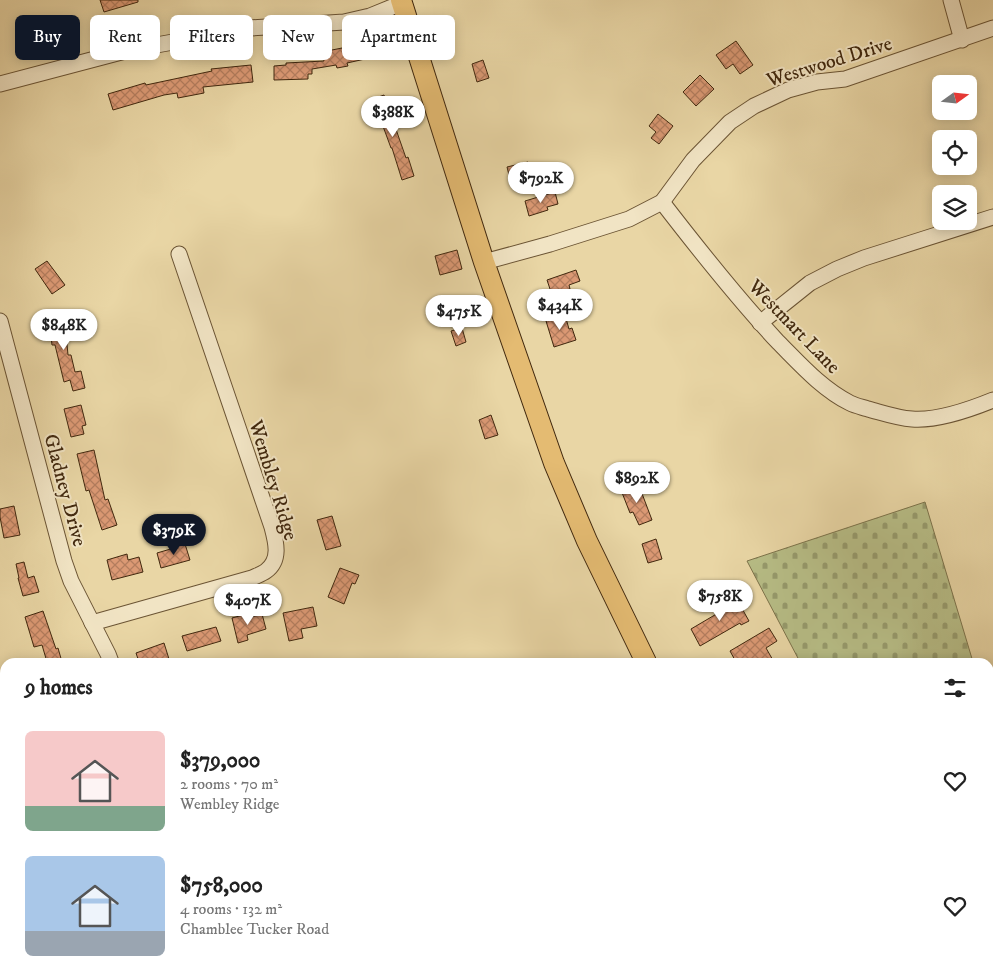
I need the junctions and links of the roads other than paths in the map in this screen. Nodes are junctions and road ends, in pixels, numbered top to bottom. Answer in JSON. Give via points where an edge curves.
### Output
{"nodes":[{"id":1,"x":952,"y":0,"type":"edge"},
{"id":2,"x":402,"y":1,"type":"edge"},
{"id":3,"x":993,"y":28,"type":"edge"},
{"id":4,"x":962,"y":40,"type":"junction"},
{"id":5,"x":0,"y":84,"type":"edge"},
{"id":6,"x":662,"y":202,"type":"junction"},
{"id":7,"x":993,"y":217,"type":"edge"},
{"id":8,"x":179,"y":254,"type":"dead end"},
{"id":9,"x":484,"y":262,"type":"junction"},
{"id":10,"x":0,"y":321,"type":"edge"},
{"id":11,"x":760,"y":323,"type":"junction"},
{"id":12,"x":993,"y":400,"type":"edge"},
{"id":13,"x":92,"y":623,"type":"junction"},
{"id":14,"x":110,"y":658,"type":"edge"},
{"id":15,"x":644,"y":658,"type":"edge"}],
"edges":[{"from":1,"to":4,"type":"street"},
{"from":2,"to":5,"type":"street","via":[[370,16],[344,22],[250,28],[129,50]]},
{"from":2,"to":9,"type":"main road"},
{"from":3,"to":4,"type":"street","name":"Westwood Drive"},
{"from":4,"to":6,"type":"street","name":"Westwood Drive","via":[[845,79],[788,90],[754,106],[730,122],[693,160]]},
{"from":6,"to":9,"type":"street","name":"Westwood Drive","via":[[629,219]]},
{"from":6,"to":11,"type":"street","name":"Westmart Lane"},
{"from":7,"to":11,"type":"street","via":[[837,269],[810,283]]},
{"from":8,"to":13,"type":"street","name":"Wembley Ridge","via":[[272,527],[277,544],[275,562],[252,578]]},
{"from":9,"to":15,"type":"main road","via":[[554,463],[587,541]]},
{"from":10,"to":13,"type":"street","name":"Gladney Drive","via":[[64,561]]},
{"from":11,"to":12,"type":"street","name":"Westmart Lane","via":[[805,370],[851,404],[891,416],[930,419]]},
{"from":13,"to":14,"type":"street","name":"Gladney Drive"}]}
